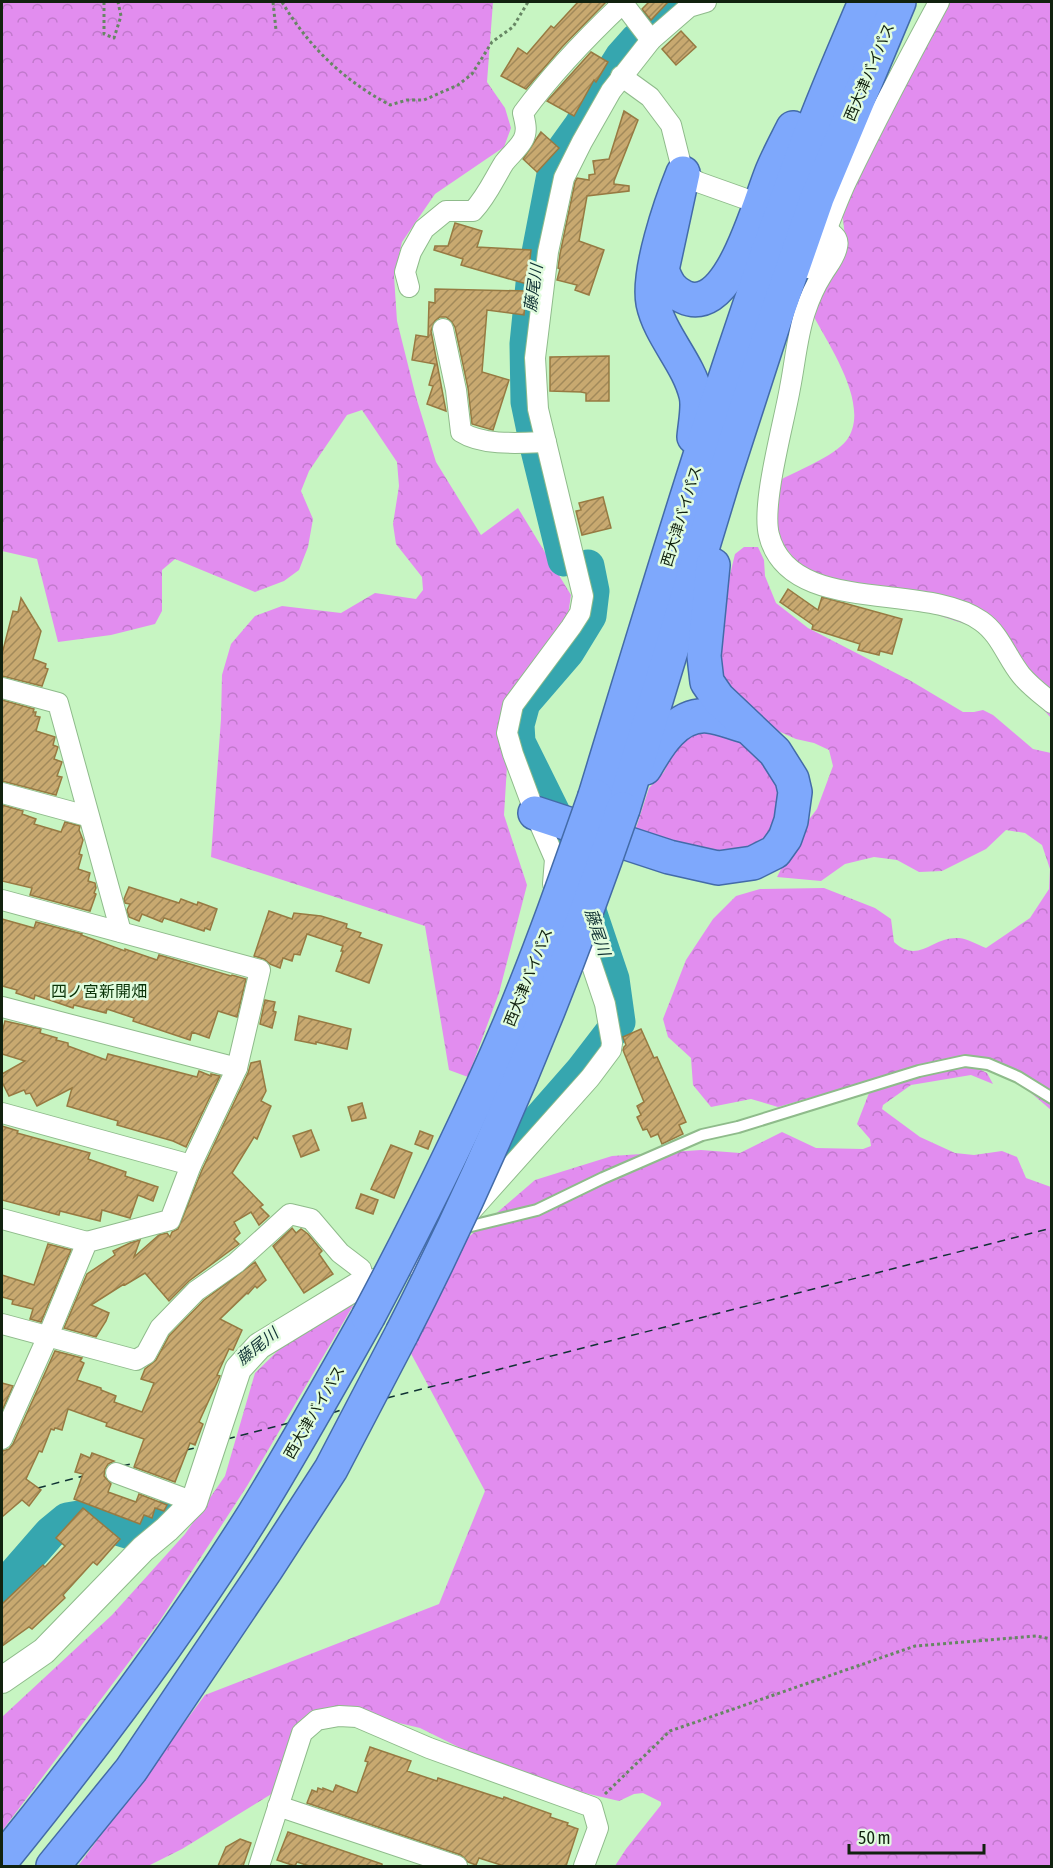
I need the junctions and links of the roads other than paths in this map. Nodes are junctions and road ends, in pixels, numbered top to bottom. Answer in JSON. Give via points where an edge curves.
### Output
{"nodes":[{"id":1,"x":622,"y":2,"type":"edge"},
{"id":2,"x":706,"y":2,"type":"edge"},
{"id":3,"x":857,"y":2,"type":"edge"},
{"id":4,"x":865,"y":2,"type":"edge"},
{"id":5,"x":899,"y":2,"type":"edge"},
{"id":6,"x":939,"y":2,"type":"edge"},
{"id":7,"x":651,"y":40,"type":"junction"},
{"id":8,"x":621,"y":76,"type":"junction"},
{"id":9,"x":683,"y":173,"type":"junction"},
{"id":10,"x":743,"y":198,"type":"dead end"},
{"id":11,"x":830,"y":232,"type":"dead end"},
{"id":12,"x":793,"y":267,"type":"junction"},
{"id":13,"x":409,"y":287,"type":"dead end"},
{"id":14,"x":442,"y":329,"type":"dead end"},
{"id":15,"x":538,"y":442,"type":"junction"},
{"id":16,"x":707,"y":480,"type":"junction"},
{"id":17,"x":2,"y":688,"type":"edge"},
{"id":18,"x":1052,"y":703,"type":"edge"},
{"id":19,"x":746,"y":727,"type":"junction"},
{"id":20,"x":2,"y":793,"type":"edge"},
{"id":21,"x":609,"y":802,"type":"junction"},
{"id":22,"x":538,"y":814,"type":"junction"},
{"id":23,"x":87,"y":816,"type":"junction"},
{"id":24,"x":555,"y":860,"type":"junction"},
{"id":25,"x":2,"y":900,"type":"edge"},
{"id":26,"x":121,"y":932,"type":"junction"},
{"id":27,"x":2,"y":1006,"type":"edge"},
{"id":28,"x":237,"y":1068,"type":"junction"},
{"id":29,"x":1052,"y":1098,"type":"edge"},
{"id":30,"x":2,"y":1113,"type":"edge"},
{"id":31,"x":191,"y":1165,"type":"junction"},
{"id":32,"x":2,"y":1218,"type":"edge"},
{"id":33,"x":459,"y":1229,"type":"junction"},
{"id":34,"x":87,"y":1242,"type":"junction"},
{"id":35,"x":391,"y":1274,"type":"junction"},
{"id":36,"x":364,"y":1282,"type":"junction"},
{"id":37,"x":2,"y":1324,"type":"edge"},
{"id":38,"x":48,"y":1336,"type":"junction"},
{"id":39,"x":3,"y":1435,"type":"edge"},
{"id":40,"x":116,"y":1473,"type":"dead end"},
{"id":41,"x":194,"y":1502,"type":"junction"},
{"id":42,"x":2,"y":1680,"type":"edge"},
{"id":43,"x":278,"y":1806,"type":"junction"},
{"id":44,"x":2,"y":1860,"type":"edge"},
{"id":45,"x":53,"y":1866,"type":"edge"},
{"id":46,"x":259,"y":1866,"type":"edge"},
{"id":47,"x":457,"y":1866,"type":"edge"},
{"id":48,"x":584,"y":1866,"type":"edge"}],
"edges":[{"from":1,"to":7,"type":"street"},
{"from":1,"to":13,"type":"street","via":[[541,88],[523,113],[523,140],[473,211],[446,211],[424,229],[405,273]]},
{"from":2,"to":7,"type":"street","via":[[689,8]]},
{"from":3,"to":9,"type":"highway","via":[[773,169],[733,272],[718,290],[689,300],[675,293],[662,270]]},
{"from":4,"to":16,"type":"highway","name":"西大津バイパス","via":[[802,156],[752,295]]},
{"from":5,"to":12,"type":"highway","name":"西大津バイパス","via":[[817,198]]},
{"from":6,"to":12,"type":"street","via":[[867,138],[815,256],[808,268]]},
{"from":7,"to":8,"type":"street"},
{"from":8,"to":9,"type":"street","via":[[650,98],[671,125]]},
{"from":8,"to":15,"type":"street","via":[[564,178],[535,299]]},
{"from":9,"to":10,"type":"street"},
{"from":9,"to":16,"type":"highway","via":[[668,208],[652,283],[653,304],[689,373],[697,397]]},
{"from":11,"to":18,"type":"street","via":[[838,244],[805,314],[773,474],[766,520],[769,538],[780,559],[811,582],[964,611],[993,632],[1021,675]]},
{"from":12,"to":16,"type":"highway","name":"西大津バイパス"},
{"from":14,"to":15,"type":"street","via":[[461,432],[469,437],[509,443]]},
{"from":15,"to":22,"type":"street","via":[[584,596],[571,627],[513,705],[507,733]]},
{"from":16,"to":19,"type":"highway","via":[[707,682]]},
{"from":16,"to":21,"type":"highway","name":"西大津バイパス"},
{"from":17,"to":23,"type":"street","via":[[58,703]]},
{"from":19,"to":21,"type":"highway","via":[[706,716],[685,720],[664,737]]},
{"from":19,"to":22,"type":"highway","via":[[775,752],[792,779],[795,792],[785,838],[775,852],[753,863],[718,868],[669,857]]},
{"from":20,"to":23,"type":"street"},
{"from":21,"to":44,"type":"highway","name":"西大津バイパス","bridge":true,"via":[[441,1174],[368,1317],[287,1459],[210,1581],[99,1737]]},
{"from":21,"to":45,"type":"highway","name":"西大津バイパス","bridge":true,"via":[[596,886],[538,1038],[473,1188],[331,1469],[131,1770]]},
{"from":22,"to":24,"type":"street"},
{"from":23,"to":26,"type":"street"},
{"from":24,"to":33,"type":"street","via":[[605,1004],[611,1050],[477,1203]]},
{"from":24,"to":35,"type":"street","via":[[553,887],[491,1060],[404,1238]]},
{"from":25,"to":26,"type":"street"},
{"from":26,"to":28,"type":"street","via":[[260,970]]},
{"from":27,"to":28,"type":"street"},
{"from":28,"to":31,"type":"street"},
{"from":29,"to":33,"type":"lane","via":[[988,1064],[965,1061],[919,1071],[702,1136],[537,1210]]},
{"from":30,"to":31,"type":"street"},
{"from":31,"to":34,"type":"street","via":[[170,1220]]},
{"from":32,"to":34,"type":"street"},
{"from":33,"to":35,"type":"street","via":[[417,1262]]},
{"from":34,"to":38,"type":"street"},
{"from":35,"to":36,"type":"street"},
{"from":36,"to":38,"type":"street","via":[[361,1269],[340,1253],[311,1219],[290,1214],[236,1263],[196,1291],[160,1328],[146,1354],[136,1360]]},
{"from":36,"to":41,"type":"street","via":[[259,1346],[238,1369]]},
{"from":37,"to":38,"type":"street"},
{"from":38,"to":39,"type":"street"},
{"from":40,"to":41,"type":"street"},
{"from":41,"to":42,"type":"street","via":[[44,1651]]},
{"from":43,"to":46,"type":"street"},
{"from":43,"to":47,"type":"street"},
{"from":43,"to":48,"type":"street","via":[[302,1733],[316,1720],[357,1717],[429,1748],[592,1807],[598,1828]]}]}
